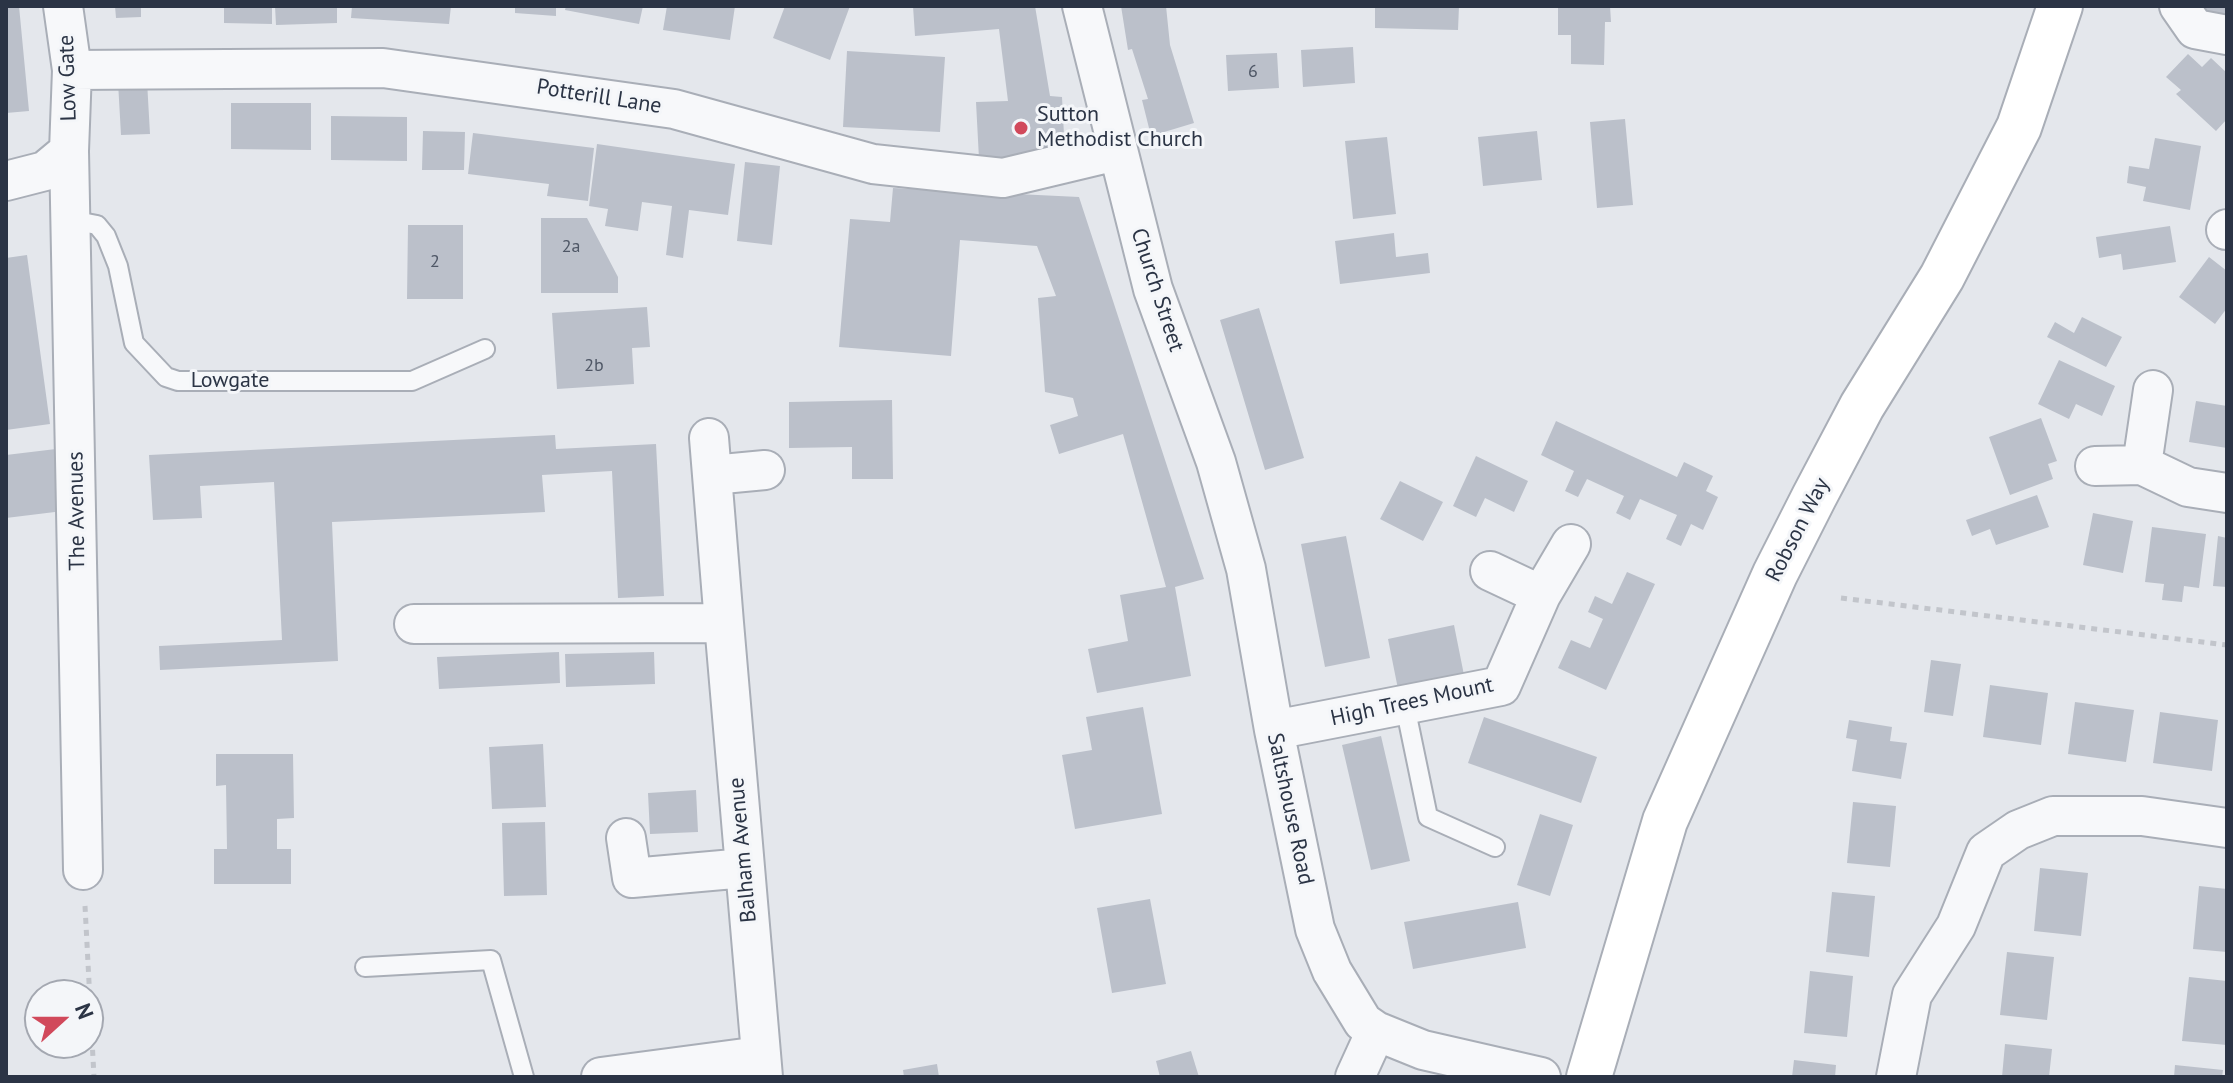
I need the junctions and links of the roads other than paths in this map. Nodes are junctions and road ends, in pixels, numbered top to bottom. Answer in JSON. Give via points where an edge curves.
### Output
{"nodes":[{"id":1,"x":63,"y":6,"type":"edge"},
{"id":2,"x":1082,"y":6,"type":"edge"},
{"id":3,"x":2060,"y":6,"type":"edge"},
{"id":4,"x":2179,"y":6,"type":"edge"},
{"id":5,"x":2227,"y":35,"type":"edge"},
{"id":6,"x":72,"y":70,"type":"junction"},
{"id":7,"x":69,"y":151,"type":"junction"},
{"id":8,"x":1116,"y":151,"type":"junction"},
{"id":9,"x":6,"y":181,"type":"edge"},
{"id":10,"x":71,"y":220,"type":"junction"},
{"id":11,"x":485,"y":349,"type":"dead end"},
{"id":12,"x":2153,"y":390,"type":"dead end"},
{"id":13,"x":2142,"y":465,"type":"junction"},
{"id":14,"x":2095,"y":466,"type":"dead end"},
{"id":15,"x":765,"y":470,"type":"dead end"},
{"id":16,"x":2227,"y":493,"type":"edge"},
{"id":17,"x":1571,"y":544,"type":"dead end"},
{"id":18,"x":1246,"y":569,"type":"joint"},
{"id":19,"x":1490,"y":571,"type":"dead end"},
{"id":20,"x":1541,"y":595,"type":"junction"},
{"id":21,"x":724,"y":623,"type":"junction"},
{"id":22,"x":414,"y":624,"type":"dead end"},
{"id":23,"x":1405,"y":706,"type":"junction"},
{"id":24,"x":1274,"y":730,"type":"junction"},
{"id":25,"x":2227,"y":828,"type":"edge"},
{"id":26,"x":626,"y":838,"type":"dead end"},
{"id":27,"x":1495,"y":847,"type":"dead end"},
{"id":28,"x":745,"y":868,"type":"junction"},
{"id":29,"x":83,"y":870,"type":"road end"},
{"id":30,"x":365,"y":967,"type":"dead end"},
{"id":31,"x":1376,"y":1031,"type":"junction"},
{"id":32,"x":761,"y":1066,"type":"edge"},
{"id":33,"x":524,"y":1077,"type":"edge"},
{"id":34,"x":601,"y":1077,"type":"edge"},
{"id":35,"x":1355,"y":1077,"type":"edge"},
{"id":36,"x":1541,"y":1077,"type":"edge"},
{"id":37,"x":1589,"y":1077,"type":"edge"},
{"id":38,"x":1896,"y":1077,"type":"edge"}],
"edges":[{"from":1,"to":6,"type":"street","name":"Low Gate"},
{"from":2,"to":8,"type":"street","name":"Church Street"},
{"from":3,"to":37,"type":"main road","name":"Robson Way","via":[[2019,127],[1942,277],[1862,406],[1814,497],[1671,806]]},
{"from":4,"to":5,"type":"street","via":[[2195,29]]},
{"from":6,"to":7,"type":"street","name":"Low Gate"},
{"from":6,"to":8,"type":"street","name":"Potterill Lane","via":[[398,69],[674,109],[873,164],[1003,178]]},
{"from":7,"to":9,"type":"street","via":[[45,171]]},
{"from":7,"to":10,"type":"street","name":"The Avenues"},
{"from":8,"to":18,"type":"street","name":"Church Street","via":[[1153,289],[1216,462]]},
{"from":10,"to":11,"type":"lane","name":"Lowgate","via":[[97,225],[106,236],[118,266],[134,343],[166,377],[178,381],[412,381]]},
{"from":10,"to":29,"type":"street","name":"The Avenues"},
{"from":12,"to":13,"type":"street"},
{"from":13,"to":14,"type":"street"},
{"from":13,"to":16,"type":"street","via":[[2188,487]]},
{"from":15,"to":21,"type":"street","name":"Balham Avenue","via":[[710,457]]},
{"from":17,"to":20,"type":"street","name":"High Trees Mount"},
{"from":18,"to":24,"type":"street","name":"Saltshouse Road"},
{"from":19,"to":20,"type":"street"},
{"from":20,"to":23,"type":"street","name":"High Trees Mount","via":[[1501,686]]},
{"from":21,"to":22,"type":"street"},
{"from":21,"to":28,"type":"street","name":"Balham Avenue"},
{"from":23,"to":24,"type":"street","name":"High Trees Mount"},
{"from":23,"to":27,"type":"lane","via":[[1428,817]]},
{"from":24,"to":31,"type":"street","name":"Saltshouse Road","via":[[1315,929],[1349,1001]]},
{"from":25,"to":38,"type":"street","via":[[2142,816],[2053,816],[2018,830],[1986,852],[1956,926],[1912,995]]},
{"from":26,"to":28,"type":"street","via":[[632,878]]},
{"from":28,"to":32,"type":"street","name":"Balham Avenue"},
{"from":30,"to":33,"type":"lane","via":[[491,960]]},
{"from":31,"to":35,"type":"street"},
{"from":31,"to":36,"type":"street","name":"Saltshouse Road","via":[[1423,1050]]},
{"from":32,"to":34,"type":"street"}]}
